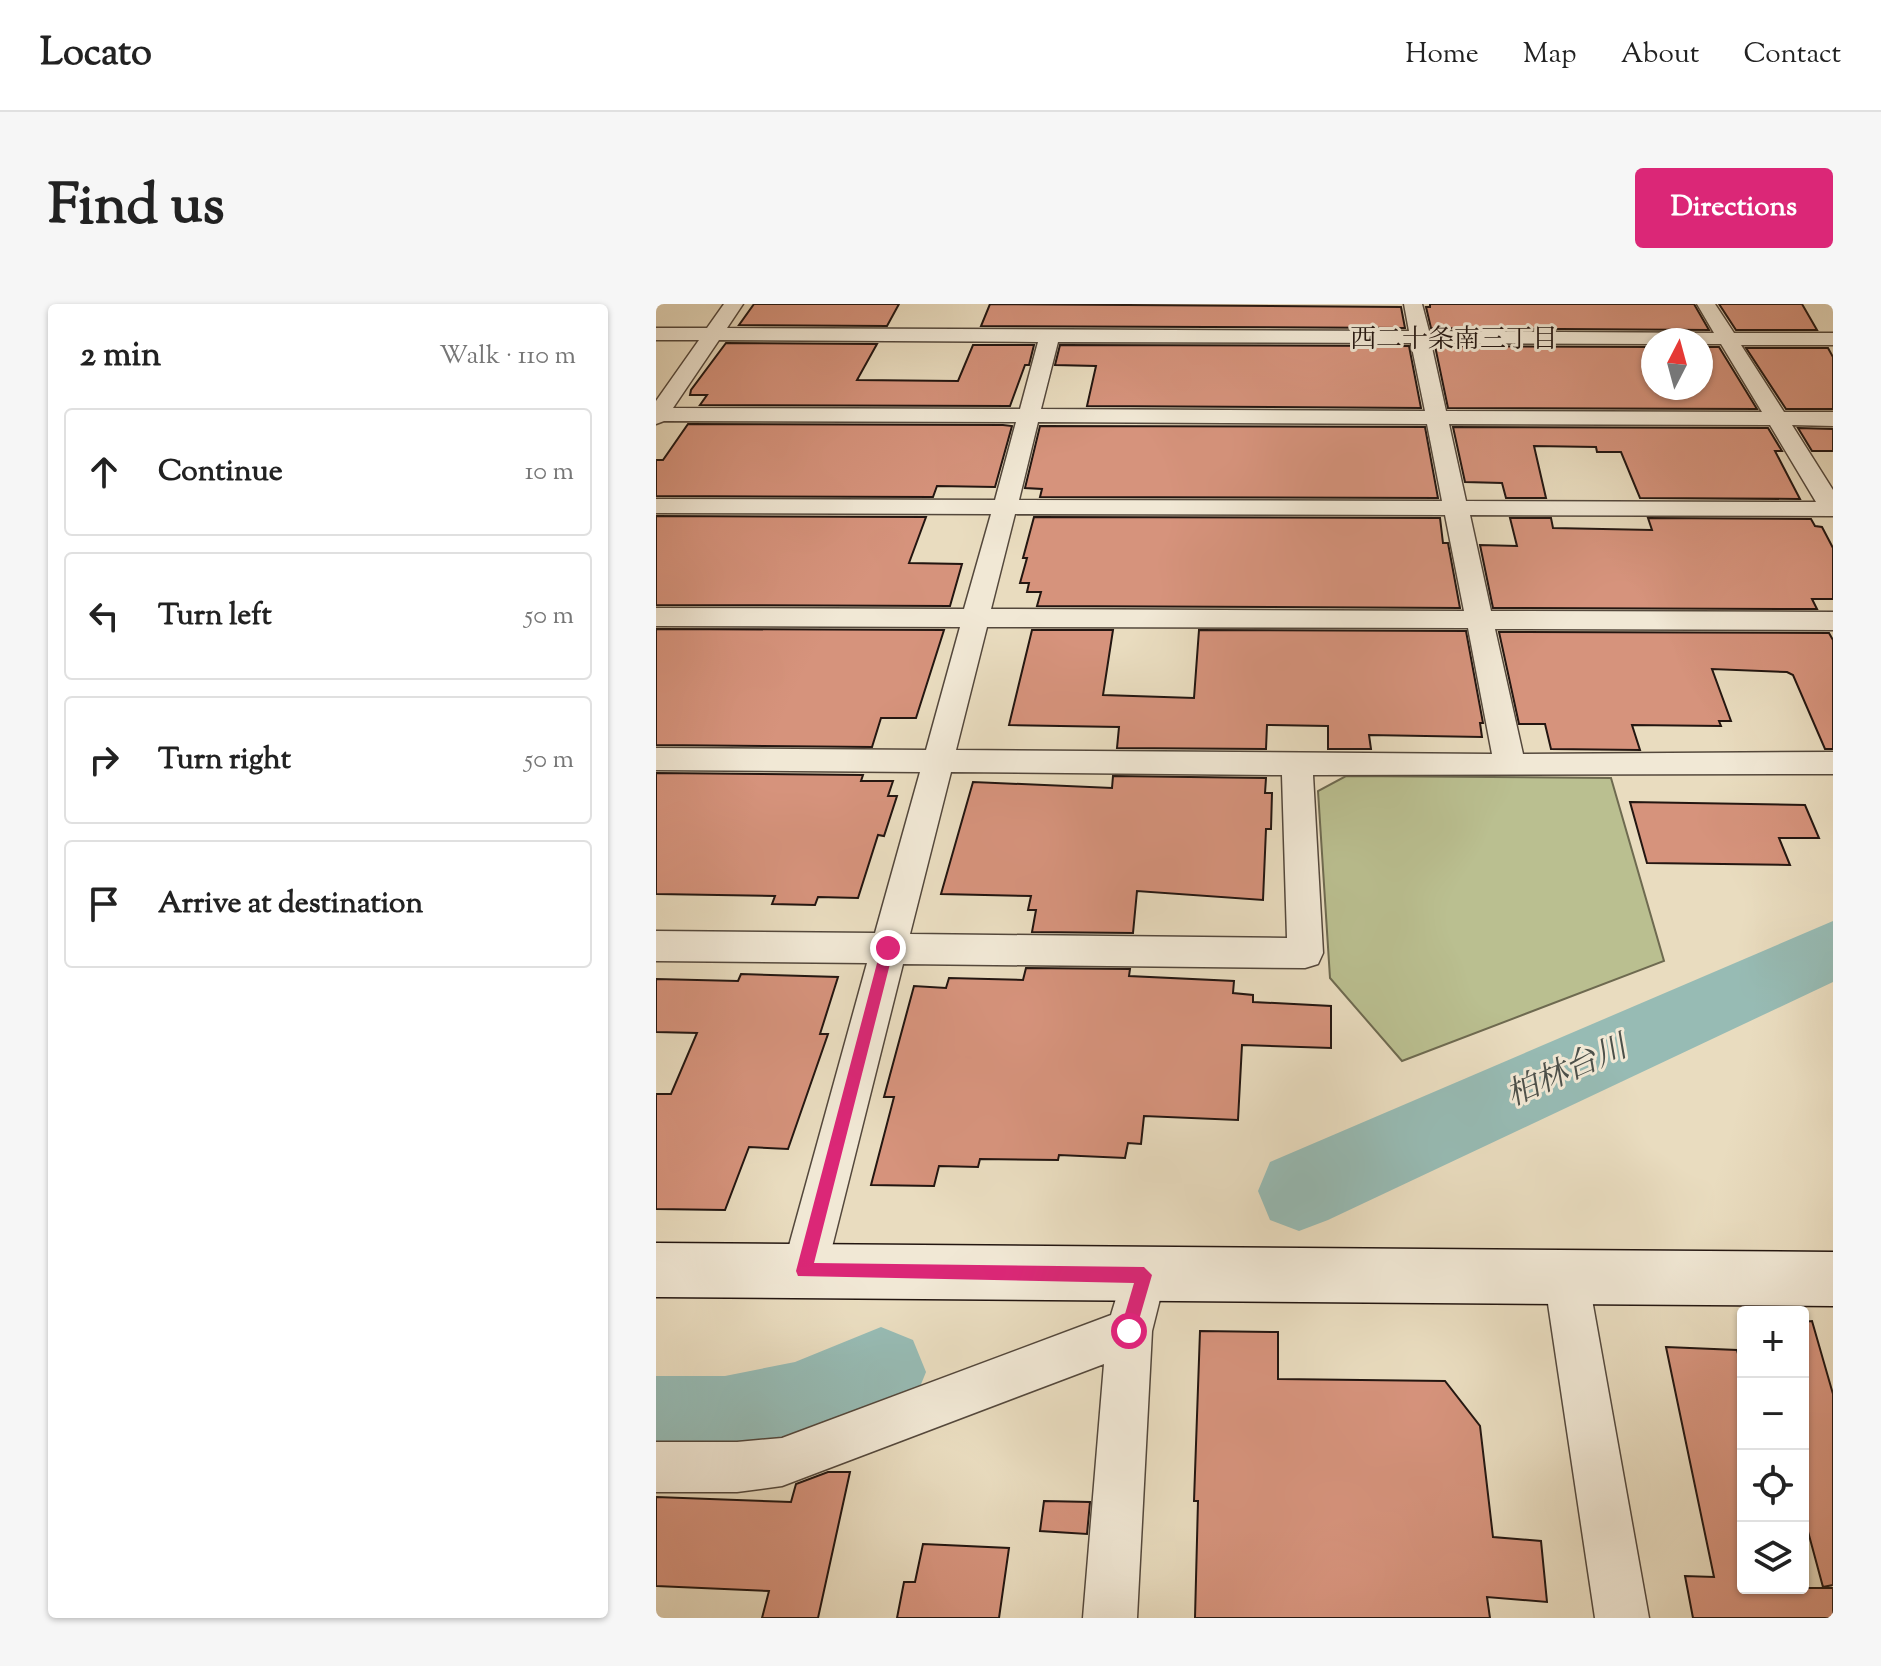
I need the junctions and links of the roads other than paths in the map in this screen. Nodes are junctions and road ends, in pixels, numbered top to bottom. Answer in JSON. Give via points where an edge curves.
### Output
{"nodes":[{"id":1,"x":734,"y":304,"type":"edge"},
{"id":2,"x":1413,"y":304,"type":"edge"},
{"id":3,"x":1706,"y":304,"type":"edge"},
{"id":4,"x":1277,"y":315,"type":"dead end"},
{"id":5,"x":656,"y":334,"type":"edge"},
{"id":6,"x":712,"y":334,"type":"junction"},
{"id":7,"x":1050,"y":335,"type":"junction"},
{"id":8,"x":1277,"y":336,"type":"junction"},
{"id":9,"x":1419,"y":336,"type":"junction"},
{"id":10,"x":1728,"y":339,"type":"junction"},
{"id":11,"x":1833,"y":339,"type":"edge"},
{"id":12,"x":1029,"y":414,"type":"junction"},
{"id":13,"x":657,"y":415,"type":"edge"},
{"id":14,"x":1437,"y":415,"type":"junction"},
{"id":15,"x":1777,"y":419,"type":"junction"},
{"id":16,"x":1833,"y":419,"type":"edge"},
{"id":17,"x":1004,"y":505,"type":"junction"},
{"id":18,"x":656,"y":506,"type":"edge"},
{"id":19,"x":1455,"y":507,"type":"junction"},
{"id":20,"x":656,"y":617,"type":"edge"},
{"id":21,"x":1479,"y":619,"type":"junction"},
{"id":22,"x":973,"y":620,"type":"junction"},
{"id":23,"x":1833,"y":621,"type":"edge"},
{"id":24,"x":656,"y":759,"type":"edge"},
{"id":25,"x":936,"y":761,"type":"junction"},
{"id":26,"x":1833,"y":763,"type":"edge"},
{"id":27,"x":1297,"y":764,"type":"junction"},
{"id":28,"x":1510,"y":765,"type":"junction"},
{"id":29,"x":656,"y":946,"type":"edge"},
{"id":30,"x":888,"y":948,"type":"junction"},
{"id":31,"x":656,"y":1270,"type":"edge"},
{"id":32,"x":804,"y":1271,"type":"junction"},
{"id":33,"x":1144,"y":1275,"type":"junction"},
{"id":34,"x":1566,"y":1277,"type":"junction"},
{"id":35,"x":1833,"y":1279,"type":"edge"},
{"id":36,"x":1129,"y":1331,"type":"junction"},
{"id":37,"x":656,"y":1467,"type":"edge"},
{"id":38,"x":1110,"y":1618,"type":"edge"},
{"id":39,"x":1622,"y":1618,"type":"edge"}],
"edges":[{"from":1,"to":6,"type":"street"},
{"from":2,"to":9,"type":"street"},
{"from":3,"to":10,"type":"street"},
{"from":4,"to":8,"type":"street"},
{"from":5,"to":6,"type":"street"},
{"from":6,"to":7,"type":"street"},
{"from":6,"to":13,"type":"street"},
{"from":7,"to":8,"type":"street"},
{"from":7,"to":12,"type":"street"},
{"from":8,"to":9,"type":"street"},
{"from":9,"to":10,"type":"street"},
{"from":9,"to":14,"type":"street"},
{"from":10,"to":11,"type":"street"},
{"from":10,"to":15,"type":"street"},
{"from":12,"to":13,"type":"street"},
{"from":12,"to":14,"type":"street"},
{"from":12,"to":17,"type":"street"},
{"from":14,"to":15,"type":"street"},
{"from":14,"to":19,"type":"street"},
{"from":15,"to":16,"type":"street"},
{"from":15,"to":19,"type":"street","via":[[1833,509]]},
{"from":17,"to":18,"type":"street"},
{"from":17,"to":19,"type":"street"},
{"from":17,"to":22,"type":"street"},
{"from":19,"to":21,"type":"street"},
{"from":20,"to":22,"type":"street"},
{"from":21,"to":22,"type":"street"},
{"from":21,"to":23,"type":"street"},
{"from":21,"to":28,"type":"street"},
{"from":22,"to":25,"type":"street"},
{"from":24,"to":25,"type":"street"},
{"from":25,"to":27,"type":"street"},
{"from":25,"to":30,"type":"street"},
{"from":26,"to":28,"type":"street"},
{"from":27,"to":28,"type":"street"},
{"from":27,"to":30,"type":"street","via":[[1305,953]]},
{"from":29,"to":30,"type":"street"},
{"from":30,"to":32,"type":"street"},
{"from":31,"to":32,"type":"street"},
{"from":32,"to":33,"type":"street"},
{"from":33,"to":34,"type":"street"},
{"from":33,"to":36,"type":"street"},
{"from":34,"to":35,"type":"street"},
{"from":34,"to":39,"type":"street"},
{"from":36,"to":37,"type":"street","via":[[782,1462]]},
{"from":36,"to":38,"type":"street"}]}
